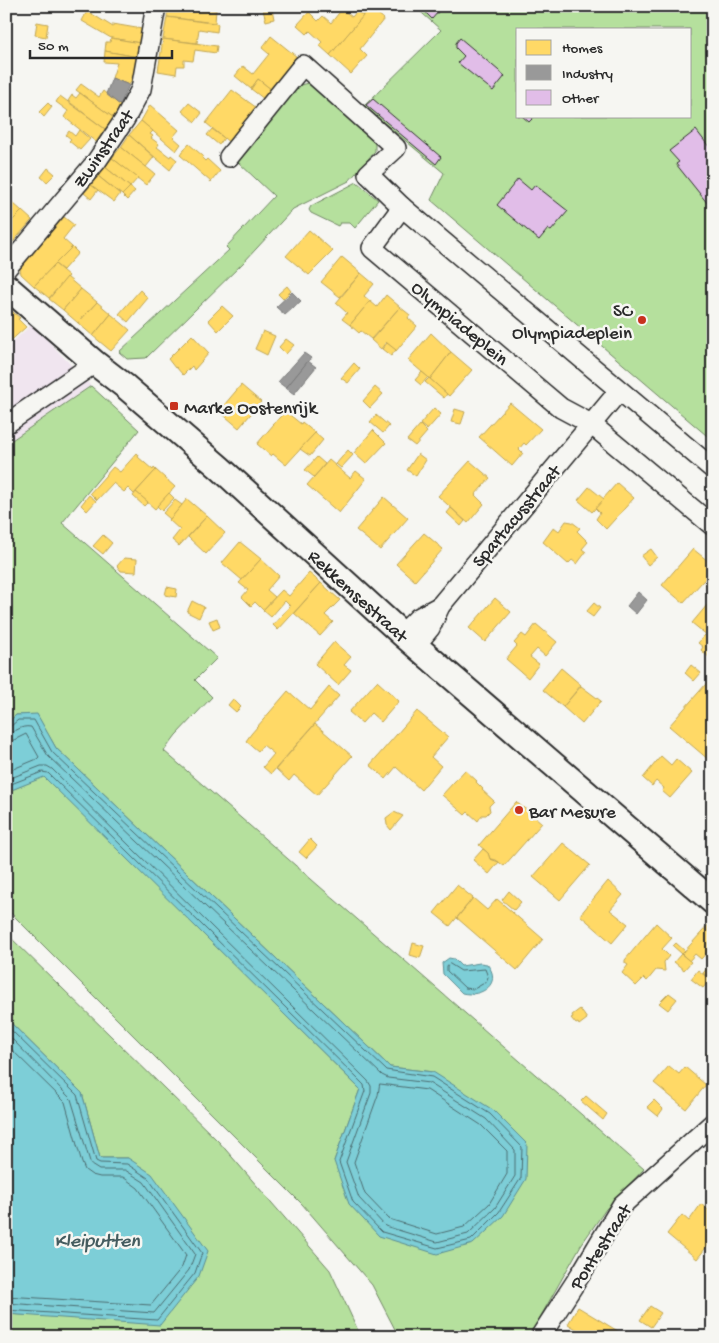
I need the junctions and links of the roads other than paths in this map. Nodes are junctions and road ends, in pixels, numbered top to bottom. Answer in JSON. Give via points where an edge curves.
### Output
{"nodes":[{"id":1,"x":156,"y":6,"type":"edge"},
{"id":2,"x":229,"y":157,"type":"dead end"},
{"id":3,"x":402,"y":207,"type":"junction"},
{"id":4,"x":6,"y":269,"type":"edge"},
{"id":5,"x":6,"y":286,"type":"edge"},
{"id":6,"x":95,"y":363,"type":"junction"},
{"id":7,"x":619,"y":391,"type":"junction"},
{"id":8,"x":6,"y":424,"type":"edge"},
{"id":9,"x":591,"y":424,"type":"junction"},
{"id":10,"x":713,"y":469,"type":"edge"},
{"id":11,"x":713,"y":526,"type":"edge"},
{"id":12,"x":409,"y":640,"type":"junction"},
{"id":13,"x":713,"y":902,"type":"edge"},
{"id":14,"x":713,"y":1123,"type":"edge"},
{"id":15,"x":540,"y":1337,"type":"edge"}],
"edges":[{"from":1,"to":4,"type":"street","name":"Zwinstraat","via":[[141,89],[125,119],[96,162]]},
{"from":2,"to":3,"type":"street","via":[[304,65],[396,148],[368,174]]},
{"from":3,"to":7,"type":"street"},
{"from":3,"to":9,"type":"street","name":"Olympiadeplein","via":[[372,248],[561,408]]},
{"from":5,"to":6,"type":"street","name":"Rekkemsestraat"},
{"from":6,"to":8,"type":"street"},
{"from":6,"to":12,"type":"street","name":"Rekkemsestraat","via":[[220,468]]},
{"from":7,"to":9,"type":"street"},
{"from":7,"to":10,"type":"street"},
{"from":9,"to":11,"type":"street","name":"Olympiadeplein"},
{"from":9,"to":12,"type":"street","name":"Spartacusstraat","via":[[440,606],[418,618]]},
{"from":12,"to":13,"type":"street","name":"Rekkemsestraat"},
{"from":14,"to":15,"type":"street","name":"Pontestraat","via":[[622,1205]]}]}
